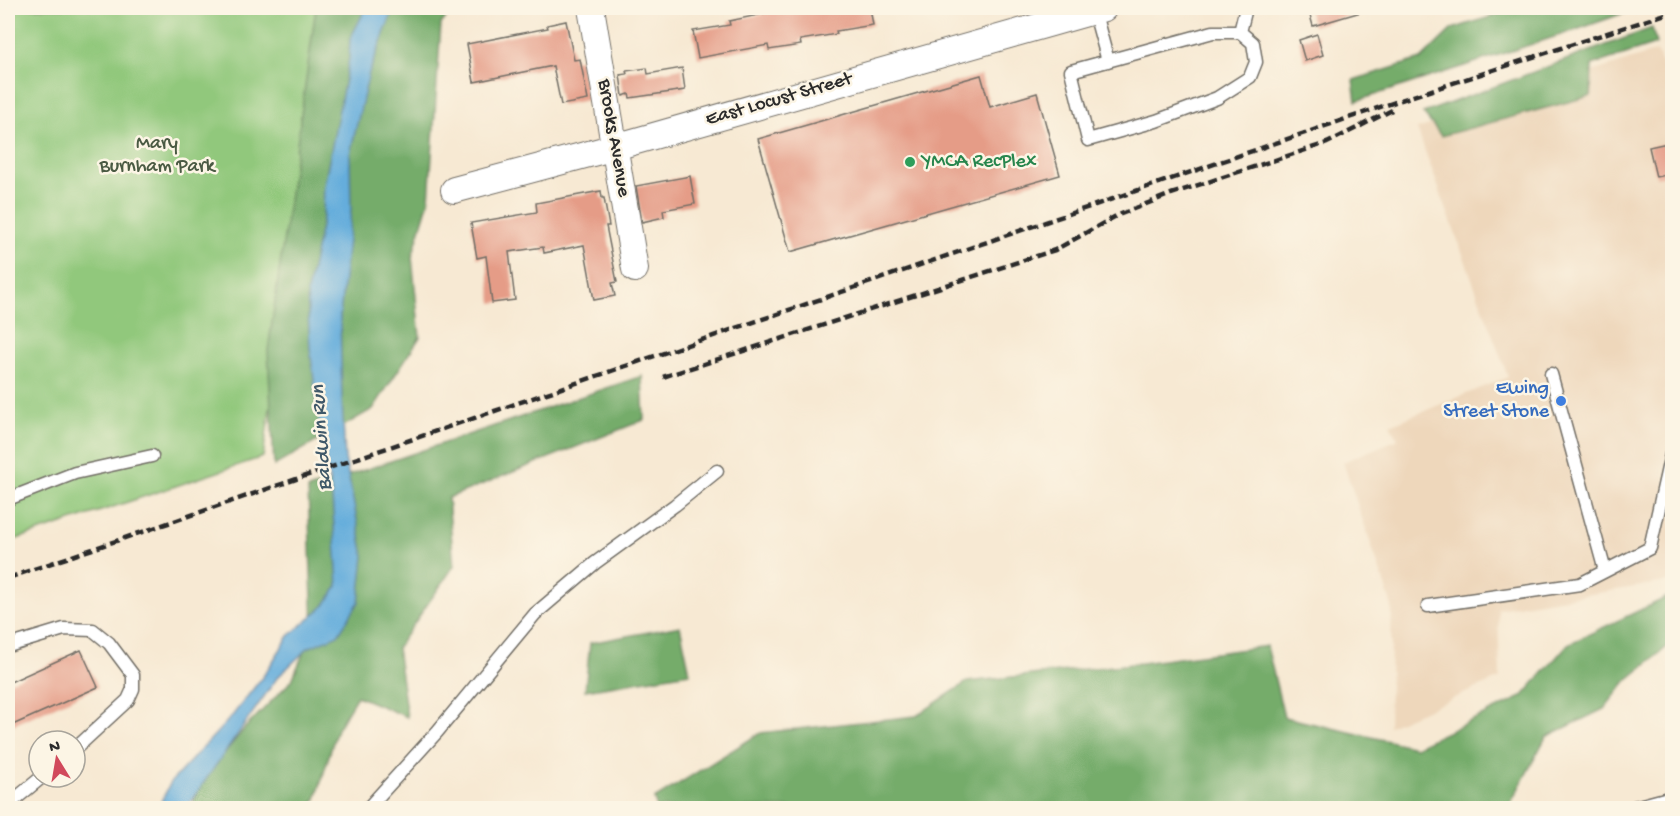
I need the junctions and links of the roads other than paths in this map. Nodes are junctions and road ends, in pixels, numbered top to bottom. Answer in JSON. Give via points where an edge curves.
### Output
{"nodes":[{"id":1,"x":591,"y":8,"type":"edge"},
{"id":2,"x":1246,"y":8,"type":"edge"},
{"id":3,"x":1099,"y":9,"type":"edge"},
{"id":4,"x":1240,"y":32,"type":"junction"},
{"id":5,"x":1108,"y":61,"type":"junction"},
{"id":6,"x":615,"y":147,"type":"junction"},
{"id":7,"x":454,"y":190,"type":"dead end"},
{"id":8,"x":635,"y":269,"type":"dead end"},
{"id":9,"x":1551,"y":374,"type":"dead end"},
{"id":10,"x":1672,"y":450,"type":"edge"},
{"id":11,"x":152,"y":456,"type":"dead end"},
{"id":12,"x":717,"y":471,"type":"dead end"},
{"id":13,"x":8,"y":499,"type":"edge"},
{"id":14,"x":1605,"y":571,"type":"junction"},
{"id":15,"x":1428,"y":606,"type":"dead end"},
{"id":16,"x":8,"y":646,"type":"edge"},
{"id":17,"x":87,"y":738,"type":"edge"},
{"id":18,"x":27,"y":789,"type":"edge"},
{"id":19,"x":1672,"y":797,"type":"edge"},
{"id":20,"x":8,"y":805,"type":"edge"},
{"id":21,"x":368,"y":808,"type":"edge"},
{"id":22,"x":1631,"y":808,"type":"edge"}],
"edges":[{"from":1,"to":6,"type":"street","name":"Brooks Avenue"},
{"from":2,"to":4,"type":"lane"},
{"from":3,"to":5,"type":"lane"},
{"from":3,"to":6,"type":"street","name":"East Locust Street"},
{"from":4,"to":5,"type":"lane","via":[[1214,32]]},
{"from":4,"to":5,"type":"lane","via":[[1253,44],[1256,62],[1250,77],[1217,98],[1088,140],[1071,71]]},
{"from":6,"to":7,"type":"street","name":"East Locust Street"},
{"from":6,"to":8,"type":"street","name":"Brooks Avenue"},
{"from":9,"to":14,"type":"lane"},
{"from":10,"to":14,"type":"lane","via":[[1650,548]]},
{"from":11,"to":13,"type":"lane","via":[[75,473]]},
{"from":12,"to":21,"type":"lane","via":[[595,563],[535,614]]},
{"from":14,"to":15,"type":"lane","via":[[1580,584]]},
{"from":16,"to":17,"type":"lane","via":[[64,628],[93,630],[109,643],[133,675],[133,689],[128,700]]},
{"from":18,"to":20,"type":"lane"},
{"from":19,"to":22,"type":"lane"}]}
